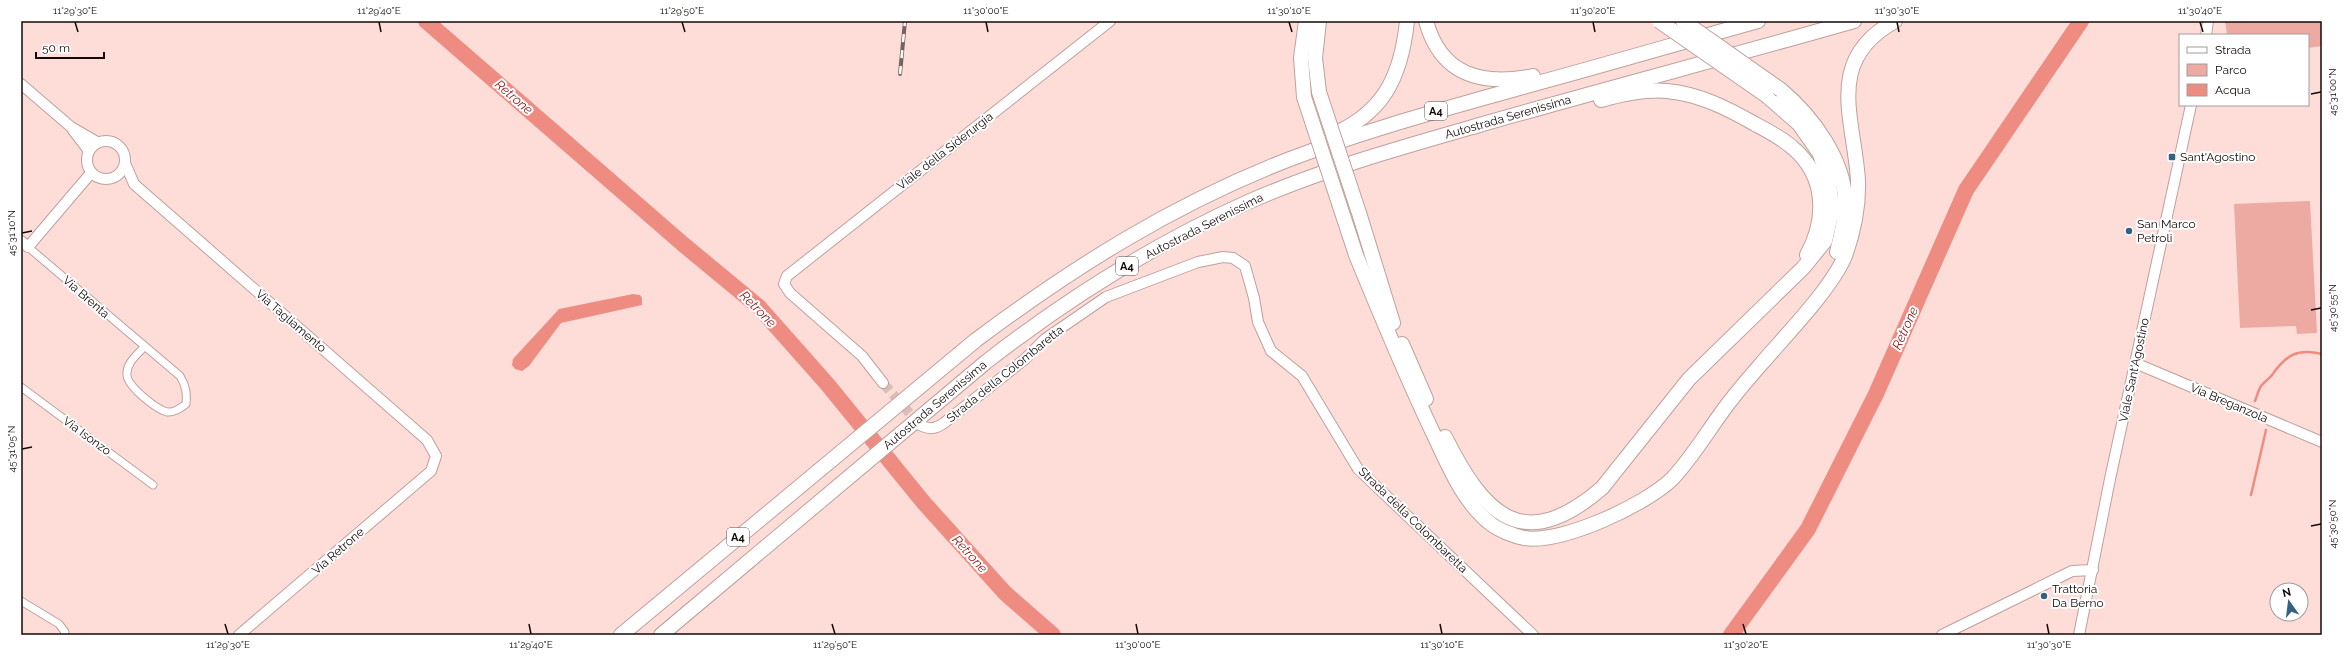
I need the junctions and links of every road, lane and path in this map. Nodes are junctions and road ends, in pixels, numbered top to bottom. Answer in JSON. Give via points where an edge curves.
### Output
{"nodes":[{"id":1,"x":1110,"y":21,"type":"edge"},
{"id":2,"x":1306,"y":21,"type":"edge"},
{"id":3,"x":1319,"y":21,"type":"edge"},
{"id":4,"x":1407,"y":21,"type":"edge"},
{"id":5,"x":1426,"y":21,"type":"edge"},
{"id":6,"x":1659,"y":21,"type":"edge"},
{"id":7,"x":1683,"y":21,"type":"edge"},
{"id":8,"x":1746,"y":21,"type":"edge"},
{"id":9,"x":1758,"y":21,"type":"edge"},
{"id":10,"x":1854,"y":21,"type":"edge"},
{"id":11,"x":1895,"y":21,"type":"edge"},
{"id":12,"x":2208,"y":21,"type":"edge"},
{"id":13,"x":2206,"y":34,"type":"edge"},
{"id":14,"x":21,"y":84,"type":"edge"},
{"id":15,"x":2191,"y":106,"type":"edge"},
{"id":16,"x":71,"y":127,"type":"junction"},
{"id":17,"x":97,"y":142,"type":"junction"},
{"id":18,"x":89,"y":151,"type":"junction"},
{"id":19,"x":1389,"y":151,"type":"junction"},
{"id":20,"x":125,"y":163,"type":"junction"},
{"id":21,"x":91,"y":173,"type":"junction"},
{"id":22,"x":103,"y":180,"type":"junction"},
{"id":23,"x":134,"y":184,"type":"junction"},
{"id":24,"x":1127,"y":237,"type":"junction"},
{"id":25,"x":24,"y":244,"type":"edge"},
{"id":26,"x":1779,"y":290,"type":"junction"},
{"id":27,"x":1821,"y":292,"type":"junction"},
{"id":28,"x":144,"y":346,"type":"junction"},
{"id":29,"x":2135,"y":363,"type":"junction"},
{"id":30,"x":883,"y":383,"type":"tunnel mouth"},
{"id":31,"x":21,"y":387,"type":"edge"},
{"id":32,"x":920,"y":424,"type":"tunnel mouth"},
{"id":33,"x":2322,"y":442,"type":"edge"},
{"id":34,"x":434,"y":465,"type":"joint"},
{"id":35,"x":153,"y":485,"type":"dead end"},
{"id":36,"x":2093,"y":570,"type":"junction"},
{"id":37,"x":21,"y":601,"type":"edge"},
{"id":38,"x":64,"y":635,"type":"edge"},
{"id":39,"x":239,"y":635,"type":"edge"},
{"id":40,"x":621,"y":635,"type":"edge"},
{"id":41,"x":661,"y":635,"type":"edge"},
{"id":42,"x":1533,"y":635,"type":"edge"},
{"id":43,"x":1942,"y":635,"type":"edge"},
{"id":44,"x":2079,"y":635,"type":"edge"}],
"edges":[{"from":1,"to":30,"type":"street","name":"Viale della Siderurgia","via":[[787,276],[784,284],[790,293],[862,356]]},
{"from":2,"to":27,"type":"highway","bridge":true,"via":[[1301,58],[1304,98],[1356,255],[1405,376],[1450,468],[1476,512],[1494,527],[1524,538],[1554,537],[1607,518],[1642,501],[1671,479],[1724,408]]},
{"from":3,"to":26,"type":"highway","bridge":true,"via":[[1315,58],[1320,92],[1392,319],[1461,467],[1483,499],[1502,513],[1525,522],[1546,522],[1563,517],[1585,504],[1602,488],[1689,379]]},
{"from":4,"to":24,"type":"highway","via":[[1401,58],[1392,82],[1379,102],[1361,120],[1346,129],[1228,177],[1163,212]]},
{"from":5,"to":8,"type":"highway","via":[[1434,42],[1453,65],[1471,76],[1500,81],[1538,75]]},
{"from":6,"to":26,"type":"highway","bridge":true,"via":[[1789,114],[1809,136],[1826,170],[1832,214],[1825,241],[1803,268]]},
{"from":7,"to":27,"type":"highway","bridge":true,"via":[[1801,107],[1821,134],[1835,162],[1845,203],[1842,235],[1831,271]]},
{"from":9,"to":24,"type":"highway","name":"Autostrada Serenissima","number":"A4","via":[[1374,130],[1290,159],[1230,185]]},
{"from":10,"to":19,"type":"highway","name":"Autostrada Serenissima","number":"A4"},
{"from":11,"to":27,"type":"highway","via":[[1869,41],[1851,70],[1847,98],[1856,162],[1858,206],[1844,258]]},
{"from":12,"to":13,"type":"street"},
{"from":14,"to":16,"type":"street","name":"Via Tagliamento"},
{"from":15,"to":29,"type":"street","name":"Viale Sant'Agostino"},
{"from":16,"to":17,"type":"street","name":"Via Tagliamento"},
{"from":16,"to":18,"type":"street","name":"Via Tagliamento"},
{"from":17,"to":18,"type":"street"},
{"from":17,"to":20,"type":"street","name":"Via Tagliamento","via":[[107,140],[120,146]]},
{"from":18,"to":21,"type":"street","via":[[86,160]]},
{"from":19,"to":26,"type":"highway","via":[[1488,130],[1634,93],[1667,91],[1706,100],[1738,114],[1793,147],[1810,167],[1815,179],[1821,204],[1816,235],[1803,262]]},
{"from":19,"to":41,"type":"highway","name":"Autostrada Serenissima","number":"A4","via":[[1247,202],[1169,241],[1038,322],[1008,344]]},
{"from":20,"to":22,"type":"street","via":[[116,177]]},
{"from":20,"to":23,"type":"street","name":"Via Tagliamento"},
{"from":21,"to":22,"type":"street"},
{"from":21,"to":25,"type":"street","name":"Via Brenta"},
{"from":22,"to":23,"type":"street"},
{"from":23,"to":34,"type":"street","name":"Via Tagliamento","via":[[427,440],[436,456]]},
{"from":24,"to":40,"type":"highway","name":"Autostrada Serenissima","number":"A4","via":[[1022,306],[976,340]]},
{"from":25,"to":28,"type":"street","name":"Via Brenta"},
{"from":28,"to":28,"type":"street","name":"Via Brenta","via":[[180,376],[185,385],[186,404],[179,410],[168,412],[159,409],[131,386],[127,375],[130,363]]},
{"from":29,"to":33,"type":"street","name":"Via Breganzola"},
{"from":29,"to":36,"type":"street","name":"Viale Sant'Agostino"},
{"from":31,"to":35,"type":"street","name":"Via Isonzo"},
{"from":32,"to":42,"type":"street","name":"Strada della Colombaretta","via":[[935,429],[944,423],[1025,359],[1045,339],[1106,298],[1198,262],[1223,257],[1233,258],[1245,266],[1258,322],[1271,351],[1302,376],[1358,469]]},
{"from":34,"to":39,"type":"street","name":"Via Retrone","via":[[431,471]]},
{"from":36,"to":43,"type":"street","via":[[2072,571]]},
{"from":36,"to":44,"type":"street","name":"Viale Sant'Agostino"},
{"from":37,"to":38,"type":"street","via":[[59,624],[65,632]]}]}
